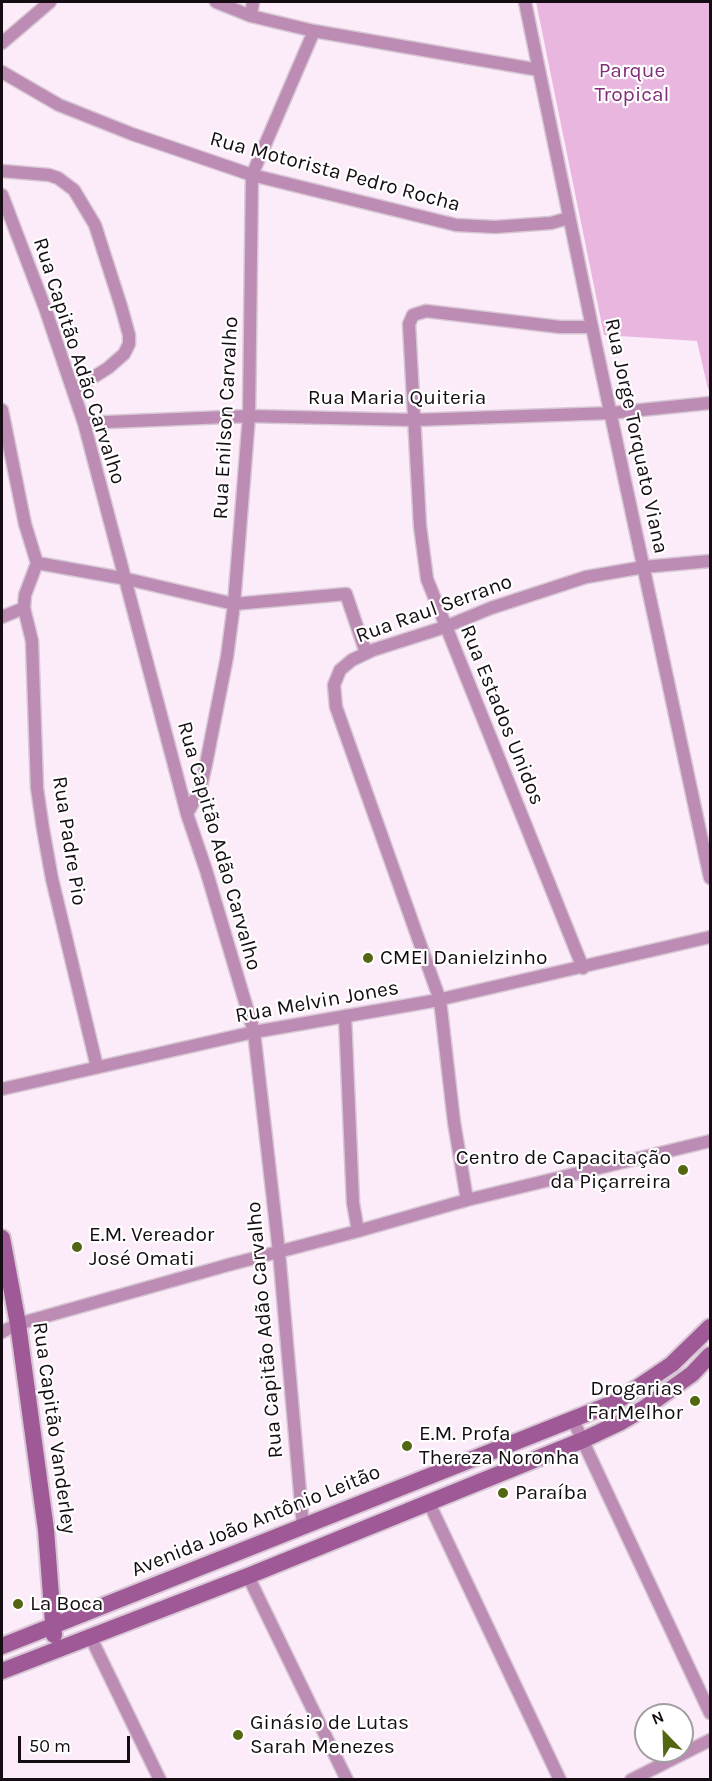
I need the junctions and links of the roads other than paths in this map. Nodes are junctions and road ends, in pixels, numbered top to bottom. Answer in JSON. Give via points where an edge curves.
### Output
{"nodes":[{"id":1,"x":50,"y":2,"type":"edge"},
{"id":2,"x":216,"y":2,"type":"edge"},
{"id":3,"x":253,"y":2,"type":"edge"},
{"id":4,"x":525,"y":2,"type":"edge"},
{"id":5,"x":251,"y":16,"type":"junction"},
{"id":6,"x":314,"y":31,"type":"junction"},
{"id":7,"x":2,"y":43,"type":"edge"},
{"id":8,"x":539,"y":70,"type":"junction"},
{"id":9,"x":2,"y":72,"type":"edge"},
{"id":10,"x":2,"y":171,"type":"edge"},
{"id":11,"x":252,"y":175,"type":"junction"},
{"id":12,"x":2,"y":195,"type":"edge"},
{"id":13,"x":569,"y":218,"type":"junction"},
{"id":14,"x":592,"y":327,"type":"junction"},
{"id":15,"x":73,"y":390,"type":"junction"},
{"id":16,"x":711,"y":403,"type":"edge"},
{"id":17,"x":2,"y":410,"type":"edge"},
{"id":18,"x":611,"y":413,"type":"junction"},
{"id":19,"x":249,"y":416,"type":"junction"},
{"id":20,"x":414,"y":420,"type":"junction"},
{"id":21,"x":84,"y":423,"type":"junction"},
{"id":22,"x":711,"y":561,"type":"edge"},
{"id":23,"x":37,"y":563,"type":"junction"},
{"id":24,"x":644,"y":567,"type":"junction"},
{"id":25,"x":127,"y":579,"type":"junction"},
{"id":26,"x":234,"y":604,"type":"junction"},
{"id":27,"x":24,"y":608,"type":"junction"},
{"id":28,"x":2,"y":617,"type":"edge"},
{"id":29,"x":445,"y":627,"type":"junction"},
{"id":30,"x":366,"y":653,"type":"junction"},
{"id":31,"x":187,"y":814,"type":"junction"},
{"id":32,"x":711,"y":878,"type":"edge"},
{"id":33,"x":711,"y":937,"type":"edge"},
{"id":34,"x":583,"y":968,"type":"junction"},
{"id":35,"x":440,"y":1000,"type":"junction"},
{"id":36,"x":345,"y":1016,"type":"junction"},
{"id":37,"x":254,"y":1032,"type":"junction"},
{"id":38,"x":97,"y":1067,"type":"junction"},
{"id":39,"x":2,"y":1089,"type":"edge"},
{"id":40,"x":711,"y":1141,"type":"edge"},
{"id":41,"x":466,"y":1200,"type":"junction"},
{"id":42,"x":358,"y":1232,"type":"junction"},
{"id":43,"x":2,"y":1238,"type":"edge"},
{"id":44,"x":279,"y":1252,"type":"junction"},
{"id":45,"x":18,"y":1324,"type":"junction"},
{"id":46,"x":711,"y":1327,"type":"edge"},
{"id":47,"x":2,"y":1332,"type":"edge"},
{"id":48,"x":711,"y":1355,"type":"edge"},
{"id":49,"x":573,"y":1420,"type":"junction"},
{"id":50,"x":583,"y":1440,"type":"junction"},
{"id":51,"x":429,"y":1503,"type":"junction"},
{"id":52,"x":303,"y":1527,"type":"junction"},
{"id":53,"x":248,"y":1576,"type":"junction"},
{"id":54,"x":54,"y":1626,"type":"junction"},
{"id":55,"x":90,"y":1636,"type":"junction"},
{"id":56,"x":2,"y":1646,"type":"edge"},
{"id":57,"x":53,"y":1650,"type":"junction"},
{"id":58,"x":2,"y":1671,"type":"edge"},
{"id":59,"x":711,"y":1713,"type":"edge"},
{"id":60,"x":711,"y":1740,"type":"edge"},
{"id":61,"x":160,"y":1779,"type":"edge"},
{"id":62,"x":347,"y":1779,"type":"edge"},
{"id":63,"x":560,"y":1779,"type":"edge"},
{"id":64,"x":631,"y":1779,"type":"edge"}],
"edges":[{"from":1,"to":7,"type":"street"},
{"from":2,"to":5,"type":"street"},
{"from":3,"to":5,"type":"street"},
{"from":4,"to":8,"type":"street","name":"Rua Jorge Torquato Viana"},
{"from":5,"to":6,"type":"street"},
{"from":6,"to":8,"type":"street"},
{"from":6,"to":11,"type":"street","name":"Rua Enilson Carvalho"},
{"from":8,"to":13,"type":"street","name":"Rua Jorge Torquato Viana"},
{"from":9,"to":11,"type":"street","name":"Rua Motorista Pedro Rocha","via":[[59,105]]},
{"from":10,"to":15,"type":"street","via":[[49,175],[74,190],[94,225],[121,306],[129,335],[124,354]]},
{"from":11,"to":13,"type":"street","name":"Rua Motorista Pedro Rocha","via":[[456,225],[495,227]]},
{"from":11,"to":19,"type":"street","name":"Rua Enilson Carvalho"},
{"from":12,"to":15,"type":"street","name":"Rua Capitão Adão Carvalho"},
{"from":13,"to":14,"type":"street","name":"Rua Jorge Torquato Viana"},
{"from":14,"to":18,"type":"street","name":"Rua Jorge Torquato Viana"},
{"from":14,"to":20,"type":"street","name":"Rua Estados Unidos","via":[[560,327],[426,311],[413,315],[409,324]]},
{"from":15,"to":21,"type":"street","name":"Rua Capitão Adão Carvalho"},
{"from":16,"to":18,"type":"street","name":"Rua Maria Quiteria"},
{"from":17,"to":23,"type":"street","via":[[25,524]]},
{"from":18,"to":20,"type":"street","name":"Rua Maria Quiteria"},
{"from":18,"to":24,"type":"street","name":"Rua Jorge Torquato Viana"},
{"from":19,"to":20,"type":"street","name":"Rua Maria Quiteria"},
{"from":19,"to":21,"type":"street","name":"Rua Maria Quiteria"},
{"from":19,"to":26,"type":"street","name":"Rua Enilson Carvalho"},
{"from":20,"to":29,"type":"street","name":"Rua Estados Unidos","via":[[427,579]]},
{"from":21,"to":25,"type":"street","name":"Rua Capitão Adão Carvalho"},
{"from":22,"to":24,"type":"street","name":"Rua Raul Serrano"},
{"from":23,"to":25,"type":"street"},
{"from":23,"to":27,"type":"street","name":"Rua Padre Pio","via":[[24,595]]},
{"from":24,"to":29,"type":"street","name":"Rua Raul Serrano","via":[[586,577]]},
{"from":24,"to":32,"type":"street","name":"Rua Jorge Torquato Viana"},
{"from":25,"to":26,"type":"street"},
{"from":25,"to":31,"type":"street","name":"Rua Capitão Adão Carvalho"},
{"from":26,"to":30,"type":"street","via":[[346,594]]},
{"from":26,"to":31,"type":"street","name":"Rua Enilson Carvalho","via":[[200,790]]},
{"from":27,"to":28,"type":"street"},
{"from":27,"to":38,"type":"street","name":"Rua Padre Pio","via":[[32,641],[37,788],[43,829]]},
{"from":29,"to":30,"type":"street","name":"Rua Raul Serrano"},
{"from":29,"to":34,"type":"street","name":"Rua Estados Unidos"},
{"from":30,"to":35,"type":"street","name":"Rua Raul Serrano","via":[[340,670],[334,685],[336,707]]},
{"from":31,"to":37,"type":"street","name":"Rua Capitão Adão Carvalho"},
{"from":33,"to":34,"type":"street","name":"Rua Melvin Jones"},
{"from":34,"to":35,"type":"street","name":"Rua Melvin Jones"},
{"from":35,"to":36,"type":"street","name":"Rua Melvin Jones"},
{"from":35,"to":41,"type":"street"},
{"from":36,"to":37,"type":"street","name":"Rua Melvin Jones"},
{"from":36,"to":42,"type":"street","via":[[352,1203]]},
{"from":37,"to":38,"type":"street","name":"Rua Melvin Jones"},
{"from":37,"to":44,"type":"street","name":"Rua Capitão Adão Carvalho"},
{"from":38,"to":39,"type":"street","name":"Rua Melvin Jones"},
{"from":40,"to":41,"type":"street"},
{"from":41,"to":42,"type":"street"},
{"from":42,"to":44,"type":"street"},
{"from":43,"to":45,"type":"main road","name":"Rua Capitão Vanderley"},
{"from":44,"to":45,"type":"street"},
{"from":44,"to":52,"type":"street","name":"Rua Capitão Adão Carvalho"},
{"from":45,"to":47,"type":"street"},
{"from":45,"to":54,"type":"main road","name":"Rua Capitão Vanderley","via":[[46,1530]]},
{"from":46,"to":49,"type":"main road","name":"Avenida João Antônio Leitão","via":[[672,1364],[639,1388]]},
{"from":48,"to":50,"type":"main road","via":[[692,1374],[643,1409]]},
{"from":49,"to":50,"type":"street"},
{"from":49,"to":52,"type":"main road","name":"Avenida João Antônio Leitão"},
{"from":50,"to":51,"type":"main road"},
{"from":50,"to":59,"type":"street"},
{"from":51,"to":53,"type":"main road"},
{"from":51,"to":63,"type":"street"},
{"from":52,"to":54,"type":"main road","name":"Avenida João Antônio Leitão"},
{"from":53,"to":55,"type":"main road"},
{"from":53,"to":62,"type":"street"},
{"from":54,"to":56,"type":"main road","name":"Avenida João Antônio Leitão"},
{"from":54,"to":57,"type":"main road","name":"Rua Capitão Vanderley"},
{"from":55,"to":57,"type":"main road"},
{"from":55,"to":61,"type":"street"},
{"from":57,"to":58,"type":"main road"},
{"from":60,"to":64,"type":"street"}]}
